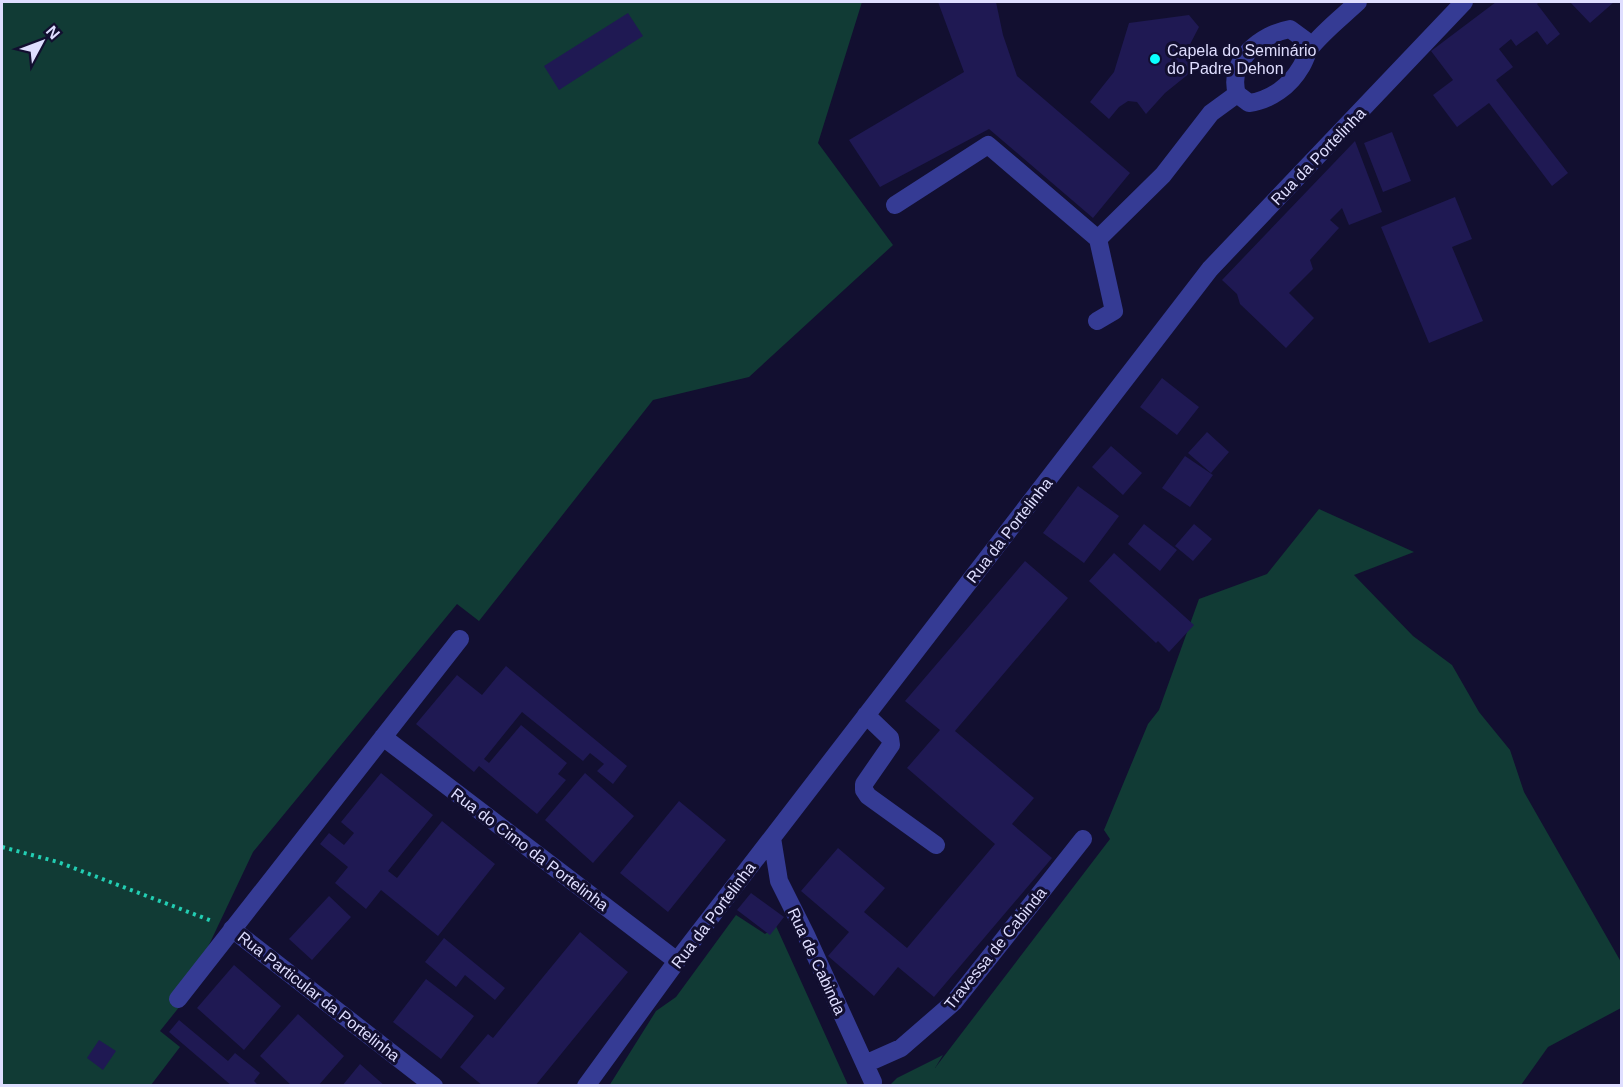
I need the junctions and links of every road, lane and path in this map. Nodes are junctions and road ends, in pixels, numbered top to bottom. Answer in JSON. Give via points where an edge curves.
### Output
{"nodes":[{"id":1,"x":1358,"y":2,"type":"edge"},
{"id":2,"x":1464,"y":2,"type":"edge"},
{"id":3,"x":1309,"y":49,"type":"junction"},
{"id":4,"x":1237,"y":94,"type":"junction"},
{"id":5,"x":895,"y":204,"type":"dead end"},
{"id":6,"x":1098,"y":239,"type":"junction"},
{"id":7,"x":1097,"y":321,"type":"dead end"},
{"id":8,"x":460,"y":639,"type":"dead end"},
{"id":9,"x":866,"y":715,"type":"junction"},
{"id":10,"x":383,"y":737,"type":"junction"},
{"id":11,"x":772,"y":838,"type":"junction"},
{"id":12,"x":1083,"y":839,"type":"dead end"},
{"id":13,"x":936,"y":845,"type":"dead end"},
{"id":14,"x":2,"y":847,"type":"edge"},
{"id":15,"x":232,"y":929,"type":"junction"},
{"id":16,"x":677,"y":961,"type":"junction"},
{"id":17,"x":178,"y":999,"type":"dead end"},
{"id":18,"x":865,"y":1064,"type":"junction"},
{"id":19,"x":873,"y":1082,"type":"dead end"},
{"id":20,"x":434,"y":1086,"type":"edge"},
{"id":21,"x":586,"y":1086,"type":"edge"}],
"edges":[{"from":1,"to":3,"type":"street"},
{"from":2,"to":9,"type":"street","name":"Rua da Portelinha","via":[[1210,269]]},
{"from":3,"to":4,"type":"street","via":[[1297,74],[1274,95],[1249,103]]},
{"from":3,"to":4,"type":"street","via":[[1305,40],[1290,29],[1266,36],[1242,60],[1234,76]]},
{"from":4,"to":6,"type":"street","via":[[1211,112],[1163,175]]},
{"from":5,"to":6,"type":"street","via":[[988,145]]},
{"from":6,"to":7,"type":"street","via":[[1114,311]]},
{"from":8,"to":10,"type":"street"},
{"from":9,"to":11,"type":"street","name":"Rua da Portelinha"},
{"from":9,"to":13,"type":"street","via":[[890,738],[891,745],[864,784],[864,790]]},
{"from":10,"to":15,"type":"street"},
{"from":10,"to":16,"type":"street","name":"Rua do Cimo da Portelinha"},
{"from":11,"to":16,"type":"street","name":"Rua da Portelinha"},
{"from":11,"to":18,"type":"street","name":"Rua de Cabinda","via":[[779,881]]},
{"from":12,"to":18,"type":"street","name":"Travessa de Cabinda","via":[[954,1002],[901,1048]]},
{"from":14,"to":15,"type":"path","via":[[58,862]]},
{"from":15,"to":17,"type":"street"},
{"from":15,"to":20,"type":"street","name":"Rua Particular da Portelinha"},
{"from":16,"to":21,"type":"street","name":"Rua da Portelinha"},
{"from":18,"to":19,"type":"street","name":"Rua de Cabinda"}]}
